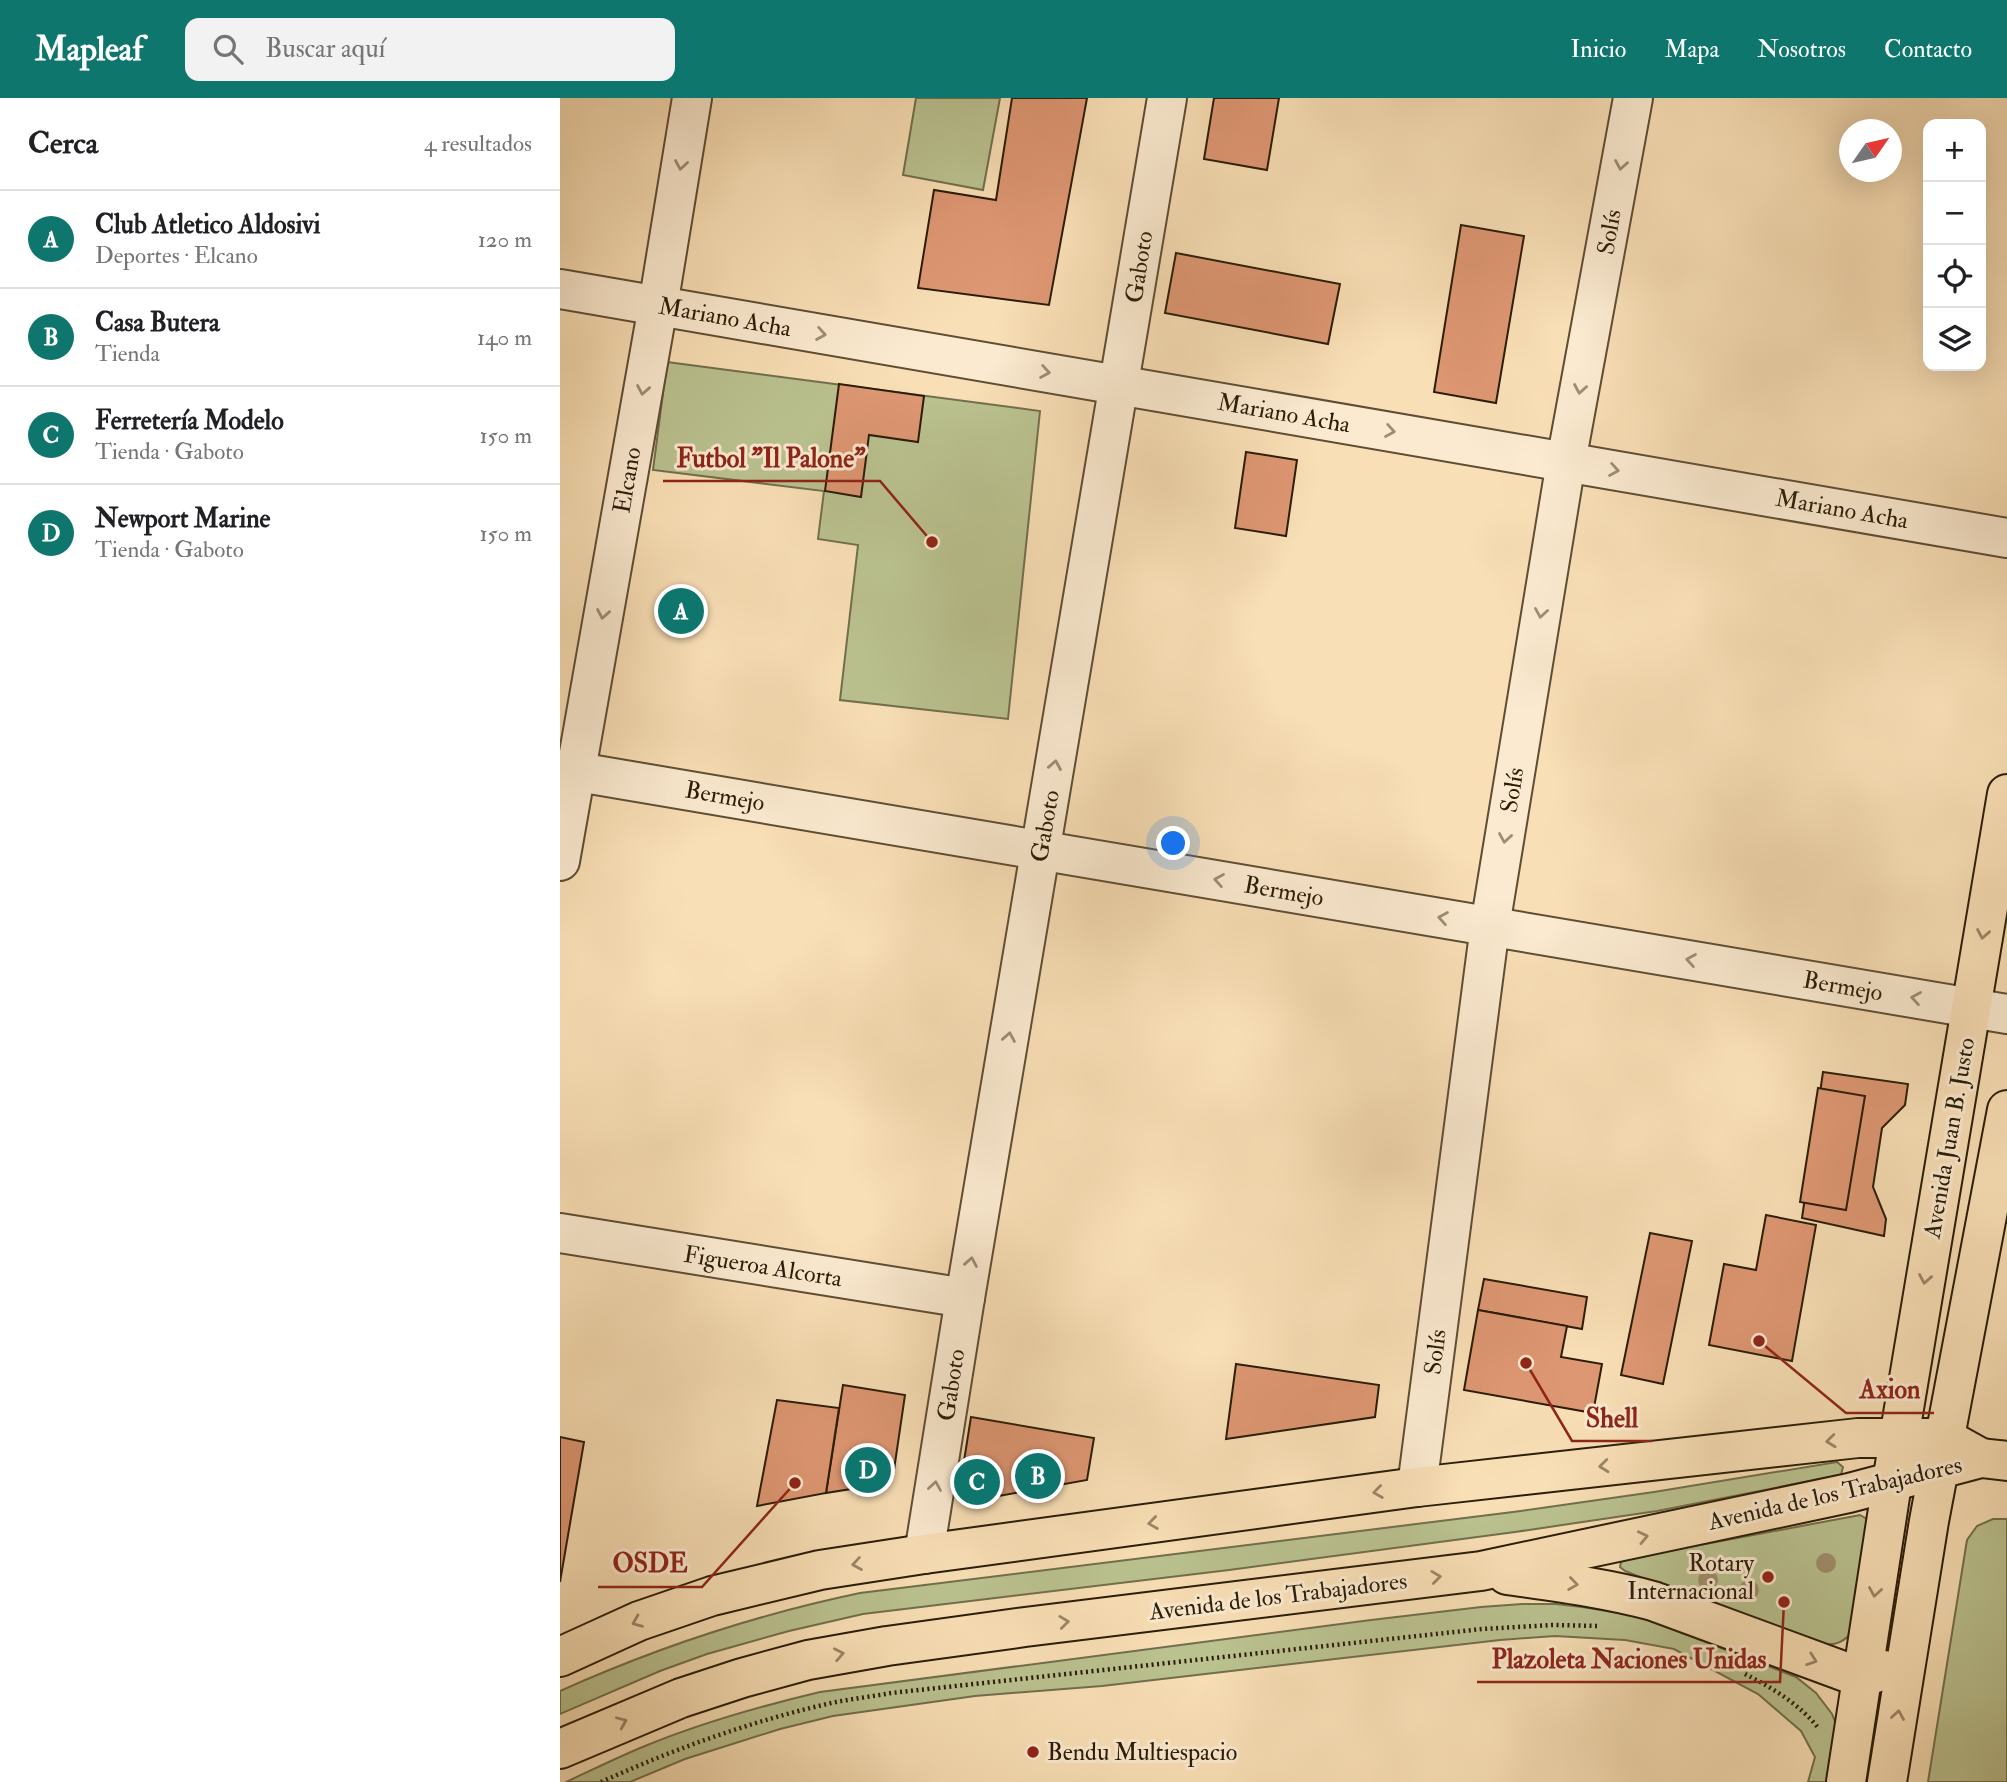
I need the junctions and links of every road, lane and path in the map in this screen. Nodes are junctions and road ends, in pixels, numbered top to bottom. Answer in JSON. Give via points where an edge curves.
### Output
{"nodes":[{"id":1,"x":692,"y":98,"type":"edge"},
{"id":2,"x":1167,"y":98,"type":"edge"},
{"id":3,"x":1633,"y":98,"type":"edge"},
{"id":4,"x":560,"y":289,"type":"edge"},
{"id":5,"x":658,"y":306,"type":"junction"},
{"id":6,"x":1120,"y":384,"type":"junction"},
{"id":7,"x":1566,"y":462,"type":"junction"},
{"id":8,"x":2007,"y":538,"type":"edge"},
{"id":9,"x":568,"y":770,"type":"edge"},
{"id":10,"x":2007,"y":794,"type":"edge"},
{"id":11,"x":1041,"y":850,"type":"junction"},
{"id":12,"x":560,"y":861,"type":"edge"},
{"id":13,"x":1490,"y":926,"type":"junction"},
{"id":14,"x":1989,"y":1011,"type":"edge"},
{"id":15,"x":2007,"y":1110,"type":"edge"},
{"id":16,"x":560,"y":1233,"type":"edge"},
{"id":17,"x":965,"y":1298,"type":"junction"},
{"id":18,"x":1899,"y":1438,"type":"junction"},
{"id":19,"x":1942,"y":1454,"type":"junction"},
{"id":20,"x":1994,"y":1459,"type":"edge"},
{"id":21,"x":1892,"y":1482,"type":"junction"},
{"id":22,"x":1417,"y":1487,"type":"junction"},
{"id":23,"x":924,"y":1553,"type":"junction"},
{"id":24,"x":1481,"y":1571,"type":"junction"},
{"id":25,"x":1605,"y":1627,"type":"dead end"},
{"id":26,"x":560,"y":1657,"type":"edge"},
{"id":27,"x":1906,"y":1663,"type":"junction"},
{"id":28,"x":1740,"y":1672,"type":"dead end"},
{"id":29,"x":1862,"y":1678,"type":"junction"},
{"id":30,"x":1820,"y":1731,"type":"dead end"},
{"id":31,"x":560,"y":1749,"type":"edge"},
{"id":32,"x":601,"y":1782,"type":"edge"},
{"id":33,"x":1846,"y":1782,"type":"edge"},
{"id":34,"x":1887,"y":1782,"type":"edge"}],
"edges":[{"from":1,"to":5,"type":"street","name":"Elcano","one_way":true},
{"from":2,"to":6,"type":"street","name":"Gaboto"},
{"from":3,"to":7,"type":"street","name":"Solís","one_way":true},
{"from":4,"to":5,"type":"street","name":"Mariano Acha"},
{"from":5,"to":6,"type":"street","name":"Mariano Acha","one_way":true},
{"from":5,"to":9,"type":"street","name":"Elcano","one_way":true},
{"from":6,"to":7,"type":"street","name":"Mariano Acha","one_way":true},
{"from":11,"to":6,"type":"street","name":"Gaboto","one_way":true},
{"from":7,"to":8,"type":"street","name":"Mariano Acha","one_way":true},
{"from":7,"to":13,"type":"street","name":"Solís","one_way":true},
{"from":9,"to":11,"type":"street","name":"Bermejo"},
{"from":9,"to":12,"type":"street","name":"Elcano"},
{"from":10,"to":14,"type":"main road","name":"Avenida Juan B. Justo","one_way":true},
{"from":13,"to":11,"type":"street","name":"Bermejo","one_way":true},
{"from":17,"to":11,"type":"street","name":"Gaboto","one_way":true},
{"from":14,"to":13,"type":"street","name":"Bermejo","one_way":true},
{"from":13,"to":22,"type":"street","name":"Solís"},
{"from":14,"to":18,"type":"main road","name":"Avenida Juan B. Justo","one_way":true},
{"from":15,"to":19,"type":"main road","name":"Avenida Juan B. Justo"},
{"from":16,"to":17,"type":"street","name":"Figueroa Alcorta"},
{"from":23,"to":17,"type":"street","name":"Gaboto","one_way":true},
{"from":18,"to":19,"type":"main road","name":"Avenida de los Trabajadores"},
{"from":18,"to":21,"type":"main road","name":"Avenida Juan B. Justo"},
{"from":18,"to":22,"type":"main road","name":"Avenida de los Trabajadores","one_way":true,"via":[[1858,1438]]},
{"from":19,"to":20,"type":"main road","name":"Avenida de los Trabajadores"},
{"from":19,"to":21,"type":"main road","name":"Avenida de los Trabajadores"},
{"from":19,"to":27,"type":"main road","name":"Avenida Juan B. Justo"},
{"from":24,"to":21,"type":"main road","name":"Avenida de los Trabajadores","one_way":true},
{"from":21,"to":29,"type":"main road","name":"Avenida Juan B. Justo","one_way":true},
{"from":22,"to":23,"type":"main road","name":"Avenida de los Trabajadores","one_way":true},
{"from":23,"to":26,"type":"main road","name":"Avenida de los Trabajadores","one_way":true,"via":[[820,1570],[712,1596],[639,1621]]},
{"from":24,"to":29,"type":"main road","one_way":true,"via":[[1621,1592]]},
{"from":31,"to":24,"type":"main road","name":"Avenida de los Trabajadores","one_way":true,"via":[[681,1698],[808,1660],[1011,1629]]},
{"from":25,"to":32,"type":"path","via":[[1482,1629],[891,1693],[786,1714],[682,1748]]},
{"from":27,"to":29,"type":"main road"},
{"from":34,"to":27,"type":"main road","name":"Avenida Juan B. Justo","one_way":true},
{"from":28,"to":30,"type":"path","via":[[1791,1703]]},
{"from":29,"to":33,"type":"main road","name":"Avenida Juan B. Justo"}]}
